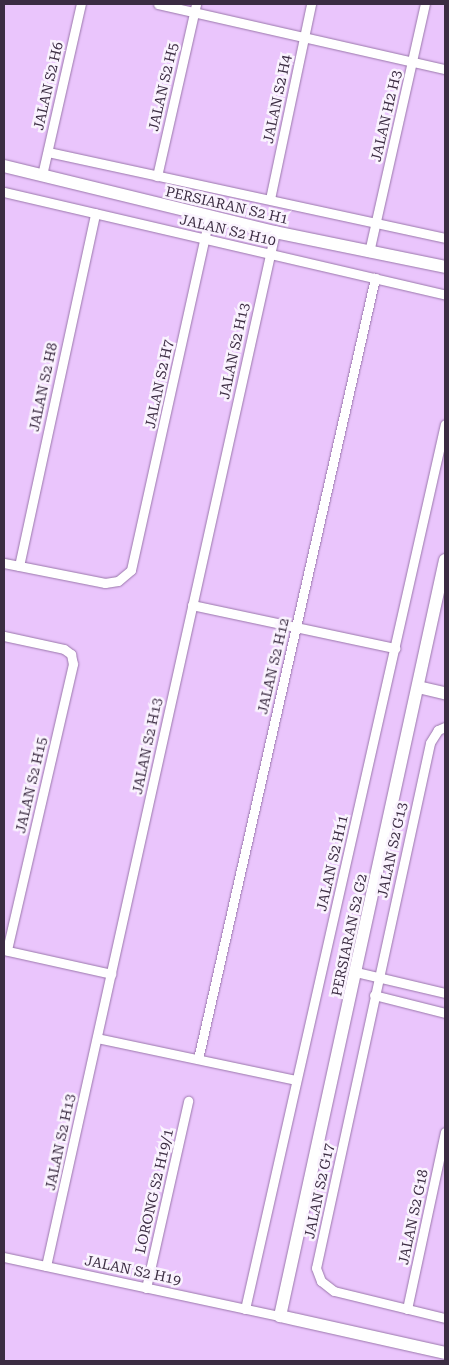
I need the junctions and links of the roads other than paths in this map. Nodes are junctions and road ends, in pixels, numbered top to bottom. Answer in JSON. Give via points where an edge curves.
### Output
{"nodes":[{"id":1,"x":81,"y":4,"type":"edge"},
{"id":2,"x":158,"y":4,"type":"edge"},
{"id":3,"x":311,"y":4,"type":"edge"},
{"id":4,"x":425,"y":4,"type":"edge"},
{"id":5,"x":195,"y":8,"type":"edge"},
{"id":6,"x":304,"y":38,"type":"junction"},
{"id":7,"x":412,"y":62,"type":"junction"},
{"id":8,"x":445,"y":69,"type":"edge"},
{"id":9,"x":48,"y":152,"type":"junction"},
{"id":10,"x":4,"y":166,"type":"edge"},
{"id":11,"x":42,"y":175,"type":"junction"},
{"id":12,"x":157,"y":176,"type":"junction"},
{"id":13,"x":4,"y":192,"type":"edge"},
{"id":14,"x":270,"y":200,"type":"junction"},
{"id":15,"x":95,"y":213,"type":"junction"},
{"id":16,"x":209,"y":216,"type":"junction"},
{"id":17,"x":376,"y":223,"type":"junction"},
{"id":18,"x":274,"y":232,"type":"junction"},
{"id":19,"x":445,"y":238,"type":"edge"},
{"id":20,"x":204,"y":239,"type":"junction"},
{"id":21,"x":369,"y":252,"type":"junction"},
{"id":22,"x":269,"y":254,"type":"junction"},
{"id":23,"x":445,"y":267,"type":"edge"},
{"id":24,"x":375,"y":278,"type":"junction"},
{"id":25,"x":445,"y":295,"type":"edge"},
{"id":26,"x":445,"y":424,"type":"edge"},
{"id":27,"x":445,"y":560,"type":"edge"},
{"id":28,"x":4,"y":563,"type":"edge"},
{"id":29,"x":19,"y":566,"type":"junction"},
{"id":30,"x":192,"y":605,"type":"junction"},
{"id":31,"x":296,"y":627,"type":"junction"},
{"id":32,"x":4,"y":636,"type":"edge"},
{"id":33,"x":395,"y":648,"type":"junction"},
{"id":34,"x":418,"y":687,"type":"junction"},
{"id":35,"x":445,"y":693,"type":"edge"},
{"id":36,"x":442,"y":728,"type":"edge"},
{"id":37,"x":6,"y":951,"type":"edge"},
{"id":38,"x":356,"y":972,"type":"junction"},
{"id":39,"x":111,"y":974,"type":"junction"},
{"id":40,"x":378,"y":978,"type":"junction"},
{"id":41,"x":445,"y":993,"type":"edge"},
{"id":42,"x":374,"y":995,"type":"junction"},
{"id":43,"x":445,"y":1013,"type":"edge"},
{"id":44,"x":97,"y":1038,"type":"junction"},
{"id":45,"x":198,"y":1059,"type":"junction"},
{"id":46,"x":296,"y":1080,"type":"junction"},
{"id":47,"x":188,"y":1101,"type":"dead end"},
{"id":48,"x":445,"y":1132,"type":"edge"},
{"id":49,"x":4,"y":1258,"type":"edge"},
{"id":50,"x":46,"y":1266,"type":"junction"},
{"id":51,"x":146,"y":1288,"type":"junction"},
{"id":52,"x":245,"y":1309,"type":"junction"},
{"id":53,"x":407,"y":1309,"type":"junction"},
{"id":54,"x":280,"y":1316,"type":"junction"},
{"id":55,"x":445,"y":1318,"type":"edge"},
{"id":56,"x":445,"y":1353,"type":"edge"}],
"edges":[{"from":1,"to":9,"type":"street","name":"JALAN S2 H6"},
{"from":2,"to":5,"type":"street"},
{"from":3,"to":6,"type":"street","name":"JALAN S2 H4"},
{"from":4,"to":7,"type":"street","name":"JALAN H2 H3"},
{"from":5,"to":6,"type":"street"},
{"from":5,"to":12,"type":"street","name":"JALAN S2 H5"},
{"from":6,"to":7,"type":"street"},
{"from":6,"to":14,"type":"street","name":"JALAN S2 H4"},
{"from":7,"to":8,"type":"street"},
{"from":7,"to":17,"type":"street","name":"JALAN H2 H3"},
{"from":9,"to":11,"type":"street","name":"JALAN S2 H6"},
{"from":9,"to":12,"type":"street"},
{"from":10,"to":11,"type":"street","name":"PERSIARAN S2 H1"},
{"from":11,"to":16,"type":"street","name":"PERSIARAN S2 H1"},
{"from":12,"to":14,"type":"street"},
{"from":13,"to":15,"type":"street","name":"JALAN S2 H10"},
{"from":14,"to":17,"type":"street"},
{"from":15,"to":20,"type":"street","name":"JALAN S2 H10"},
{"from":15,"to":29,"type":"street","name":"JALAN S2 H8"},
{"from":16,"to":18,"type":"street","name":"PERSIARAN S2 H1"},
{"from":16,"to":20,"type":"street","name":"JALAN S2 H7"},
{"from":17,"to":19,"type":"street"},
{"from":17,"to":21,"type":"street","name":"JALAN H2 H3"},
{"from":18,"to":21,"type":"street","name":"PERSIARAN S2 H1"},
{"from":18,"to":22,"type":"street","name":"JALAN S2 H13"},
{"from":20,"to":22,"type":"street","name":"JALAN S2 H10"},
{"from":20,"to":29,"type":"street","name":"JALAN S2 H7","via":[[135,557],[126,576],[105,583]]},
{"from":21,"to":23,"type":"street","name":"PERSIARAN S2 H1"},
{"from":22,"to":24,"type":"street","name":"JALAN S2 H10"},
{"from":22,"to":30,"type":"street","name":"JALAN S2 H13"},
{"from":24,"to":25,"type":"street","name":"JALAN S2 H10"},
{"from":24,"to":31,"type":"street","name":"JALAN S2 H12"},
{"from":26,"to":33,"type":"street","name":"JALAN S2 H11"},
{"from":27,"to":34,"type":"street","name":"PERSIARAN S2 G2"},
{"from":28,"to":29,"type":"street","name":"JALAN S2 H7"},
{"from":30,"to":31,"type":"street"},
{"from":30,"to":39,"type":"street","name":"JALAN S2 H13"},
{"from":31,"to":33,"type":"street"},
{"from":31,"to":45,"type":"street","name":"JALAN S2 H12"},
{"from":32,"to":37,"type":"street","name":"JALAN S2 H15","via":[[64,649],[71,654],[73,664]]},
{"from":33,"to":46,"type":"street","name":"JALAN S2 H11"},
{"from":34,"to":35,"type":"street"},
{"from":34,"to":38,"type":"street","name":"PERSIARAN S2 G2"},
{"from":36,"to":40,"type":"street","name":"JALAN S2 G13","via":[[430,743]]},
{"from":37,"to":39,"type":"street"},
{"from":38,"to":40,"type":"street"},
{"from":38,"to":54,"type":"street","name":"PERSIARAN S2 G2"},
{"from":39,"to":44,"type":"street","name":"JALAN S2 H13"},
{"from":40,"to":41,"type":"street"},
{"from":40,"to":42,"type":"street","name":"JALAN S2 G17"},
{"from":42,"to":43,"type":"street"},
{"from":42,"to":53,"type":"street","name":"JALAN S2 G17","via":[[316,1268],[321,1281],[334,1291]]},
{"from":44,"to":45,"type":"street"},
{"from":44,"to":50,"type":"street","name":"JALAN S2 H13"},
{"from":45,"to":46,"type":"street"},
{"from":46,"to":52,"type":"street","name":"JALAN S2 H11"},
{"from":47,"to":51,"type":"street","name":"LORONG S2 H19/1"},
{"from":48,"to":53,"type":"street","name":"JALAN S2 G18"},
{"from":49,"to":50,"type":"street","name":"JALAN S2 H19"},
{"from":50,"to":51,"type":"street","name":"JALAN S2 H19"},
{"from":51,"to":52,"type":"street","name":"JALAN S2 H19"},
{"from":52,"to":54,"type":"street","name":"JALAN S2 H19"},
{"from":53,"to":55,"type":"street","name":"JALAN S2 G17"},
{"from":54,"to":56,"type":"street"}]}
